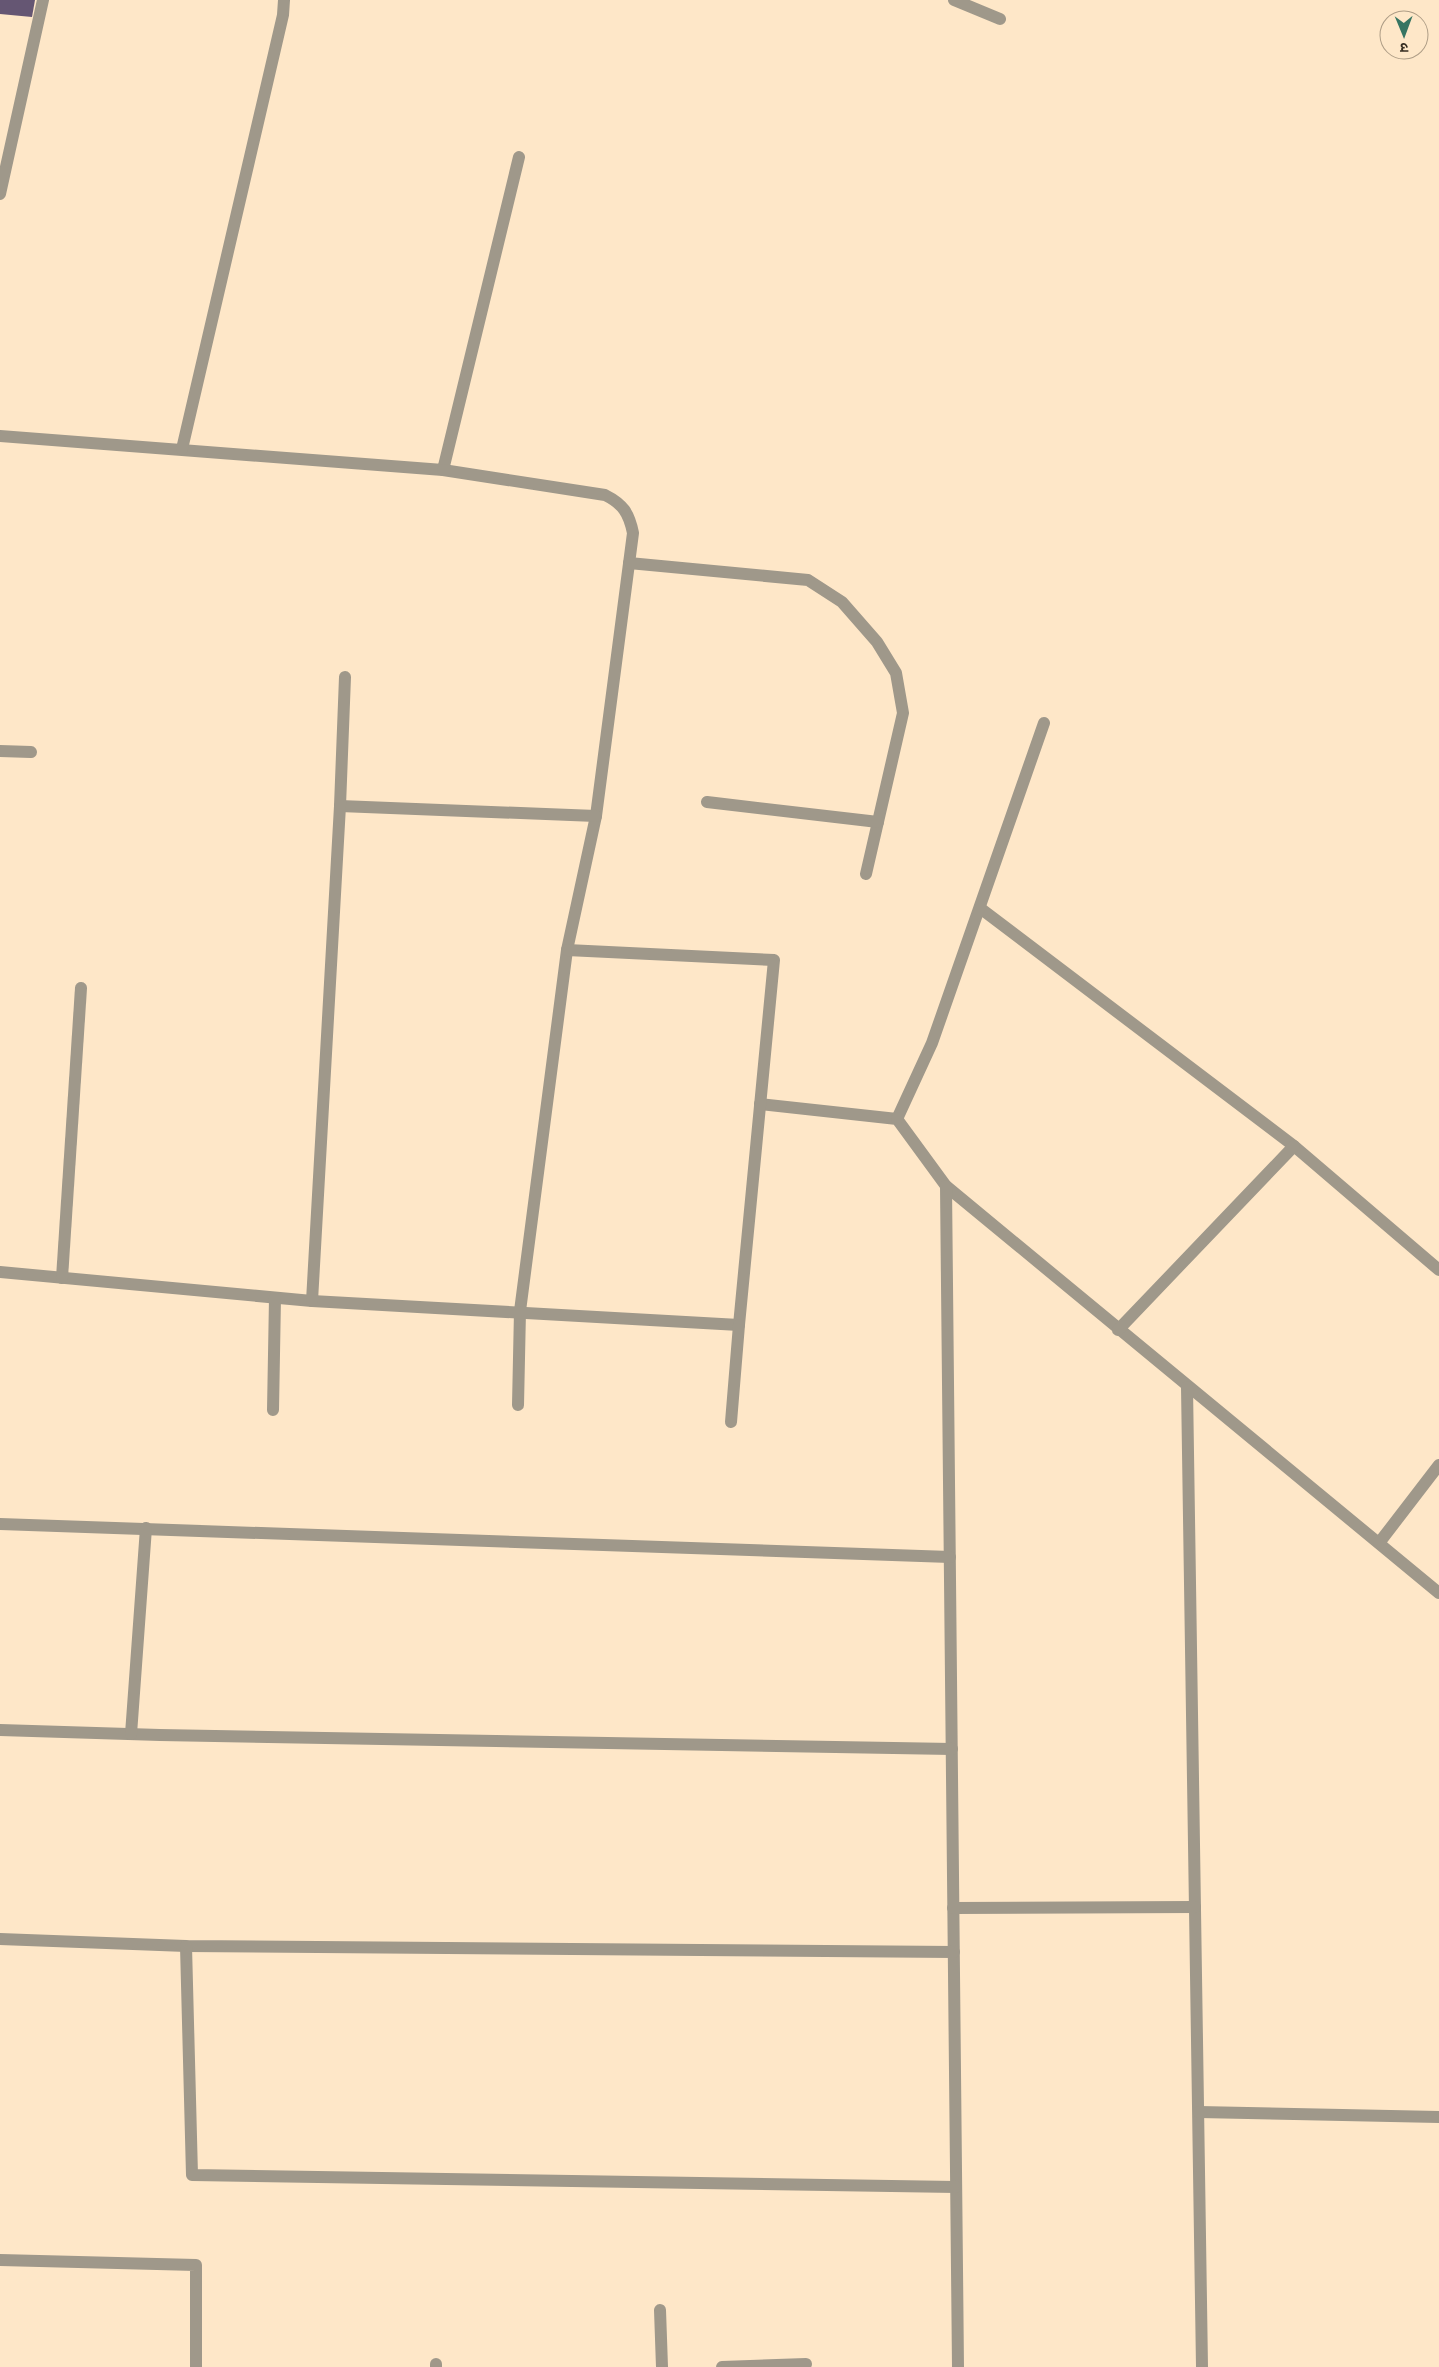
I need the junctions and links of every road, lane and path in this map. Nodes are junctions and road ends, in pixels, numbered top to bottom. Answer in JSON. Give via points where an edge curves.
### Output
{"nodes":[{"id":1,"x":43,"y":0,"type":"edge"},
{"id":2,"x":284,"y":0,"type":"edge"},
{"id":3,"x":954,"y":0,"type":"edge"},
{"id":4,"x":1000,"y":19,"type":"dead end"},
{"id":5,"x":519,"y":157,"type":"dead end"},
{"id":6,"x":0,"y":194,"type":"edge"},
{"id":7,"x":0,"y":436,"type":"edge"},
{"id":8,"x":182,"y":450,"type":"junction"},
{"id":9,"x":443,"y":470,"type":"junction"},
{"id":10,"x":629,"y":563,"type":"junction"},
{"id":11,"x":345,"y":677,"type":"dead end"},
{"id":12,"x":1044,"y":723,"type":"dead end"},
{"id":13,"x":0,"y":751,"type":"edge"},
{"id":14,"x":31,"y":752,"type":"dead end"},
{"id":15,"x":707,"y":802,"type":"dead end"},
{"id":16,"x":340,"y":806,"type":"junction"},
{"id":17,"x":596,"y":816,"type":"junction"},
{"id":18,"x":878,"y":822,"type":"junction"},
{"id":19,"x":866,"y":874,"type":"dead end"},
{"id":20,"x":980,"y":908,"type":"junction"},
{"id":21,"x":567,"y":950,"type":"junction"},
{"id":22,"x":81,"y":988,"type":"dead end"},
{"id":23,"x":760,"y":1104,"type":"junction"},
{"id":24,"x":897,"y":1119,"type":"junction"},
{"id":25,"x":1294,"y":1146,"type":"junction"},
{"id":26,"x":946,"y":1186,"type":"junction"},
{"id":27,"x":1439,"y":1270,"type":"edge"},
{"id":28,"x":0,"y":1272,"type":"edge"},
{"id":29,"x":62,"y":1278,"type":"junction"},
{"id":30,"x":275,"y":1298,"type":"junction"},
{"id":31,"x":312,"y":1301,"type":"junction"},
{"id":32,"x":520,"y":1311,"type":"junction"},
{"id":33,"x":739,"y":1325,"type":"junction"},
{"id":34,"x":1118,"y":1330,"type":"junction"},
{"id":35,"x":1187,"y":1387,"type":"junction"},
{"id":36,"x":518,"y":1405,"type":"dead end"},
{"id":37,"x":273,"y":1410,"type":"dead end"},
{"id":38,"x":731,"y":1422,"type":"dead end"},
{"id":39,"x":1439,"y":1465,"type":"edge"},
{"id":40,"x":0,"y":1524,"type":"edge"},
{"id":41,"x":146,"y":1528,"type":"junction"},
{"id":42,"x":1379,"y":1543,"type":"junction"},
{"id":43,"x":950,"y":1557,"type":"junction"},
{"id":44,"x":1439,"y":1593,"type":"edge"},
{"id":45,"x":0,"y":1730,"type":"edge"},
{"id":46,"x":131,"y":1734,"type":"junction"},
{"id":47,"x":952,"y":1748,"type":"junction"},
{"id":48,"x":1195,"y":1907,"type":"junction"},
{"id":49,"x":953,"y":1908,"type":"junction"},
{"id":50,"x":0,"y":1939,"type":"edge"},
{"id":51,"x":186,"y":1946,"type":"junction"},
{"id":52,"x":954,"y":1952,"type":"junction"},
{"id":53,"x":1199,"y":2112,"type":"junction"},
{"id":54,"x":1439,"y":2117,"type":"edge"},
{"id":55,"x":956,"y":2187,"type":"junction"},
{"id":56,"x":0,"y":2260,"type":"edge"},
{"id":57,"x":660,"y":2310,"type":"dead end"},
{"id":58,"x":806,"y":2364,"type":"dead end"},
{"id":59,"x":196,"y":2367,"type":"edge"},
{"id":60,"x":662,"y":2367,"type":"edge"},
{"id":61,"x":722,"y":2367,"type":"edge"},
{"id":62,"x":958,"y":2367,"type":"edge"},
{"id":63,"x":1202,"y":2367,"type":"edge"}],
"edges":[{"from":1,"to":6,"type":"street"},
{"from":2,"to":8,"type":"street","via":[[283,16]]},
{"from":3,"to":4,"type":"street"},
{"from":5,"to":9,"type":"street"},
{"from":7,"to":8,"type":"street"},
{"from":8,"to":9,"type":"street"},
{"from":9,"to":10,"type":"street","via":[[605,495],[617,501],[630,517],[633,533]]},
{"from":10,"to":17,"type":"street"},
{"from":10,"to":18,"type":"street","via":[[808,580],[842,602],[877,642],[896,673],[903,713]]},
{"from":11,"to":16,"type":"street"},
{"from":12,"to":20,"type":"street"},
{"from":13,"to":14,"type":"street"},
{"from":15,"to":18,"type":"street"},
{"from":16,"to":17,"type":"street"},
{"from":16,"to":31,"type":"street"},
{"from":17,"to":21,"type":"street"},
{"from":18,"to":19,"type":"street"},
{"from":20,"to":24,"type":"street","via":[[932,1043]]},
{"from":20,"to":25,"type":"street"},
{"from":21,"to":23,"type":"street","via":[[774,960]]},
{"from":21,"to":32,"type":"street"},
{"from":22,"to":29,"type":"street"},
{"from":23,"to":24,"type":"street"},
{"from":23,"to":33,"type":"street"},
{"from":24,"to":26,"type":"street"},
{"from":25,"to":27,"type":"street"},
{"from":25,"to":34,"type":"street"},
{"from":26,"to":34,"type":"street"},
{"from":26,"to":43,"type":"street"},
{"from":28,"to":29,"type":"street"},
{"from":29,"to":30,"type":"street"},
{"from":30,"to":31,"type":"street"},
{"from":30,"to":37,"type":"street"},
{"from":31,"to":32,"type":"street"},
{"from":32,"to":33,"type":"street"},
{"from":32,"to":36,"type":"street"},
{"from":33,"to":38,"type":"street"},
{"from":34,"to":35,"type":"street"},
{"from":35,"to":42,"type":"street"},
{"from":35,"to":48,"type":"street"},
{"from":39,"to":42,"type":"street"},
{"from":40,"to":41,"type":"street"},
{"from":41,"to":43,"type":"street"},
{"from":41,"to":46,"type":"street"},
{"from":42,"to":44,"type":"street"},
{"from":43,"to":47,"type":"street"},
{"from":45,"to":46,"type":"street"},
{"from":46,"to":47,"type":"street"},
{"from":47,"to":49,"type":"street"},
{"from":48,"to":49,"type":"street"},
{"from":48,"to":53,"type":"street"},
{"from":49,"to":52,"type":"street"},
{"from":50,"to":51,"type":"street"},
{"from":51,"to":52,"type":"street"},
{"from":51,"to":55,"type":"street","via":[[192,2175]]},
{"from":52,"to":55,"type":"street"},
{"from":53,"to":54,"type":"street"},
{"from":53,"to":63,"type":"street"},
{"from":55,"to":62,"type":"street"},
{"from":56,"to":59,"type":"street","via":[[196,2265]]},
{"from":57,"to":60,"type":"street"},
{"from":58,"to":61,"type":"street"}]}
